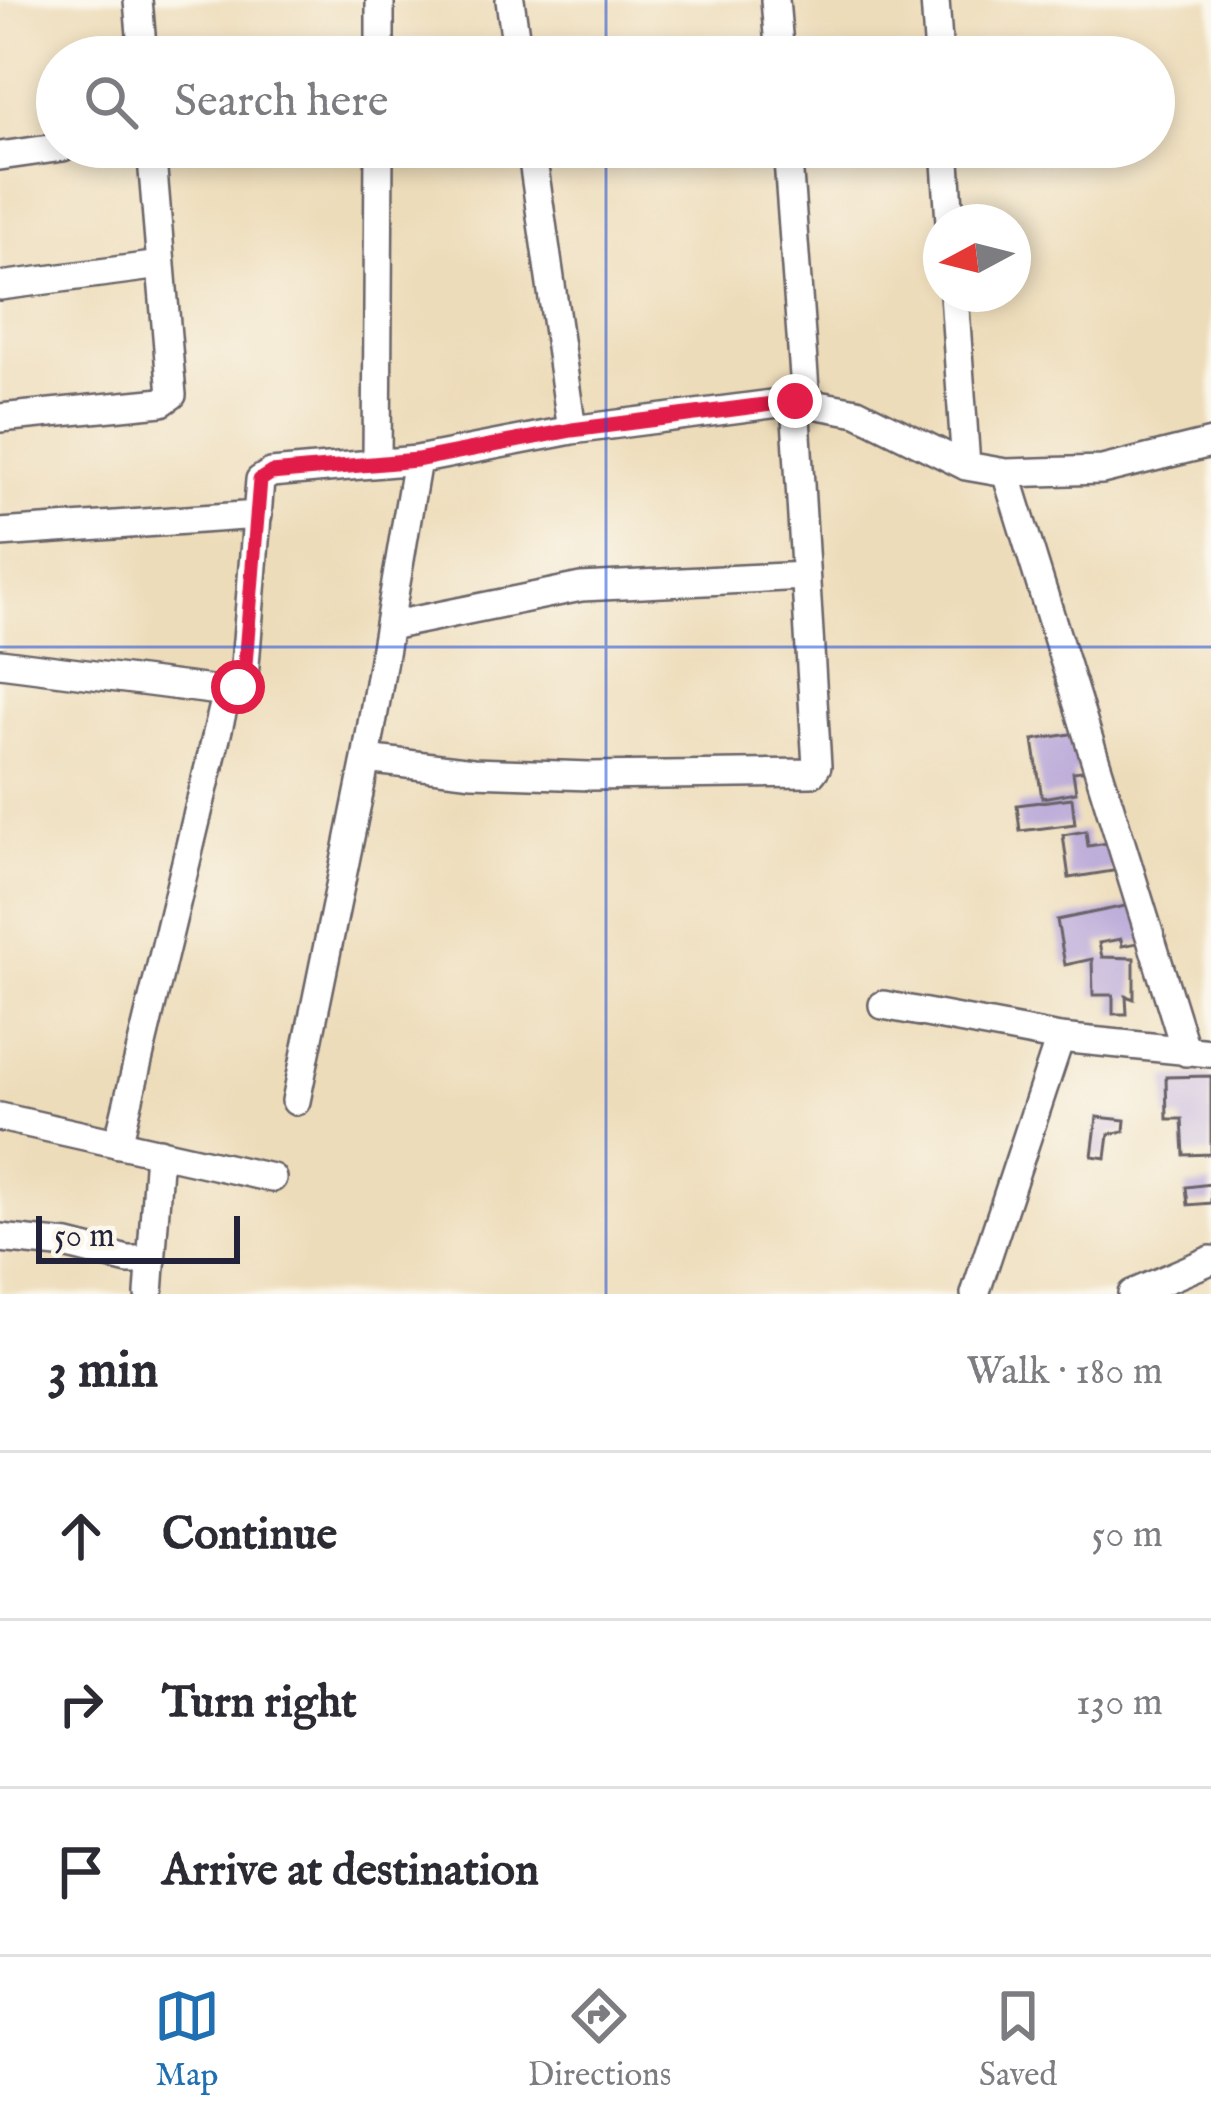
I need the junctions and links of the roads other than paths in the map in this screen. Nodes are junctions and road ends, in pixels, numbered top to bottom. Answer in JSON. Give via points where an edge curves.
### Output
{"nodes":[{"id":1,"x":138,"y":0,"type":"edge"},
{"id":2,"x":380,"y":0,"type":"edge"},
{"id":3,"x":509,"y":0,"type":"edge"},
{"id":4,"x":775,"y":0,"type":"edge"},
{"id":5,"x":935,"y":0,"type":"edge"},
{"id":6,"x":141,"y":36,"type":"edge"},
{"id":7,"x":380,"y":36,"type":"edge"},
{"id":8,"x":515,"y":36,"type":"edge"},
{"id":9,"x":778,"y":36,"type":"edge"},
{"id":10,"x":938,"y":36,"type":"edge"},
{"id":11,"x":36,"y":151,"type":"edge"},
{"id":12,"x":0,"y":156,"type":"edge"},
{"id":13,"x":153,"y":168,"type":"edge"},
{"id":14,"x":379,"y":168,"type":"edge"},
{"id":15,"x":534,"y":168,"type":"edge"},
{"id":16,"x":788,"y":168,"type":"edge"},
{"id":17,"x":946,"y":168,"type":"edge"},
{"id":18,"x":949,"y":204,"type":"edge"},
{"id":19,"x":161,"y":265,"type":"junction"},
{"id":20,"x":0,"y":286,"type":"edge"},
{"id":21,"x":955,"y":312,"type":"edge"},
{"id":22,"x":801,"y":402,"type":"junction"},
{"id":23,"x":0,"y":418,"type":"edge"},
{"id":24,"x":572,"y":430,"type":"junction"},
{"id":25,"x":1211,"y":443,"type":"edge"},
{"id":26,"x":417,"y":460,"type":"junction"},
{"id":27,"x":377,"y":463,"type":"junction"},
{"id":28,"x":966,"y":466,"type":"junction"},
{"id":29,"x":1006,"y":473,"type":"junction"},
{"id":30,"x":258,"y":514,"type":"junction"},
{"id":31,"x":0,"y":533,"type":"edge"},
{"id":32,"x":806,"y":576,"type":"junction"},
{"id":33,"x":389,"y":626,"type":"junction"},
{"id":34,"x":0,"y":663,"type":"edge"},
{"id":35,"x":227,"y":692,"type":"junction"},
{"id":36,"x":366,"y":759,"type":"junction"},
{"id":37,"x":883,"y":1005,"type":"dead end"},
{"id":38,"x":1060,"y":1037,"type":"junction"},
{"id":39,"x":1198,"y":1052,"type":"edge"},
{"id":40,"x":296,"y":1101,"type":"dead end"},
{"id":41,"x":0,"y":1117,"type":"edge"},
{"id":42,"x":118,"y":1144,"type":"junction"},
{"id":43,"x":159,"y":1152,"type":"junction"},
{"id":44,"x":272,"y":1178,"type":"dead end"},
{"id":45,"x":0,"y":1238,"type":"edge"},
{"id":46,"x":152,"y":1260,"type":"junction"},
{"id":47,"x":1211,"y":1260,"type":"edge"},
{"id":48,"x":149,"y":1294,"type":"edge"},
{"id":49,"x":975,"y":1294,"type":"edge"},
{"id":50,"x":1132,"y":1294,"type":"edge"}],
"edges":[{"from":1,"to":6,"type":"street"},
{"from":2,"to":7,"type":"street"},
{"from":3,"to":8,"type":"street"},
{"from":4,"to":9,"type":"street"},
{"from":5,"to":10,"type":"street"},
{"from":11,"to":12,"type":"street"},
{"from":13,"to":19,"type":"street"},
{"from":14,"to":27,"type":"street"},
{"from":15,"to":24,"type":"street"},
{"from":16,"to":22,"type":"street"},
{"from":17,"to":18,"type":"street"},
{"from":19,"to":20,"type":"street"},
{"from":19,"to":23,"type":"street","via":[[168,400]]},
{"from":21,"to":28,"type":"street"},
{"from":22,"to":24,"type":"street"},
{"from":22,"to":28,"type":"street","via":[[857,412]]},
{"from":22,"to":32,"type":"street"},
{"from":24,"to":26,"type":"street"},
{"from":25,"to":29,"type":"street","via":[[1102,470]]},
{"from":26,"to":27,"type":"street"},
{"from":26,"to":33,"type":"street"},
{"from":27,"to":30,"type":"street","via":[[271,473],[260,480]]},
{"from":28,"to":29,"type":"street"},
{"from":29,"to":39,"type":"street"},
{"from":30,"to":31,"type":"street"},
{"from":30,"to":35,"type":"street","via":[[244,677]]},
{"from":32,"to":33,"type":"street","via":[[581,587]]},
{"from":32,"to":36,"type":"street","via":[[812,773],[590,776]]},
{"from":33,"to":36,"type":"street"},
{"from":34,"to":35,"type":"street"},
{"from":35,"to":42,"type":"street"},
{"from":36,"to":40,"type":"street"},
{"from":37,"to":38,"type":"street"},
{"from":38,"to":39,"type":"street"},
{"from":38,"to":49,"type":"street"},
{"from":41,"to":42,"type":"street"},
{"from":42,"to":43,"type":"street"},
{"from":43,"to":44,"type":"street"},
{"from":43,"to":46,"type":"street"},
{"from":45,"to":46,"type":"street"},
{"from":46,"to":48,"type":"street"},
{"from":47,"to":50,"type":"street"}]}
